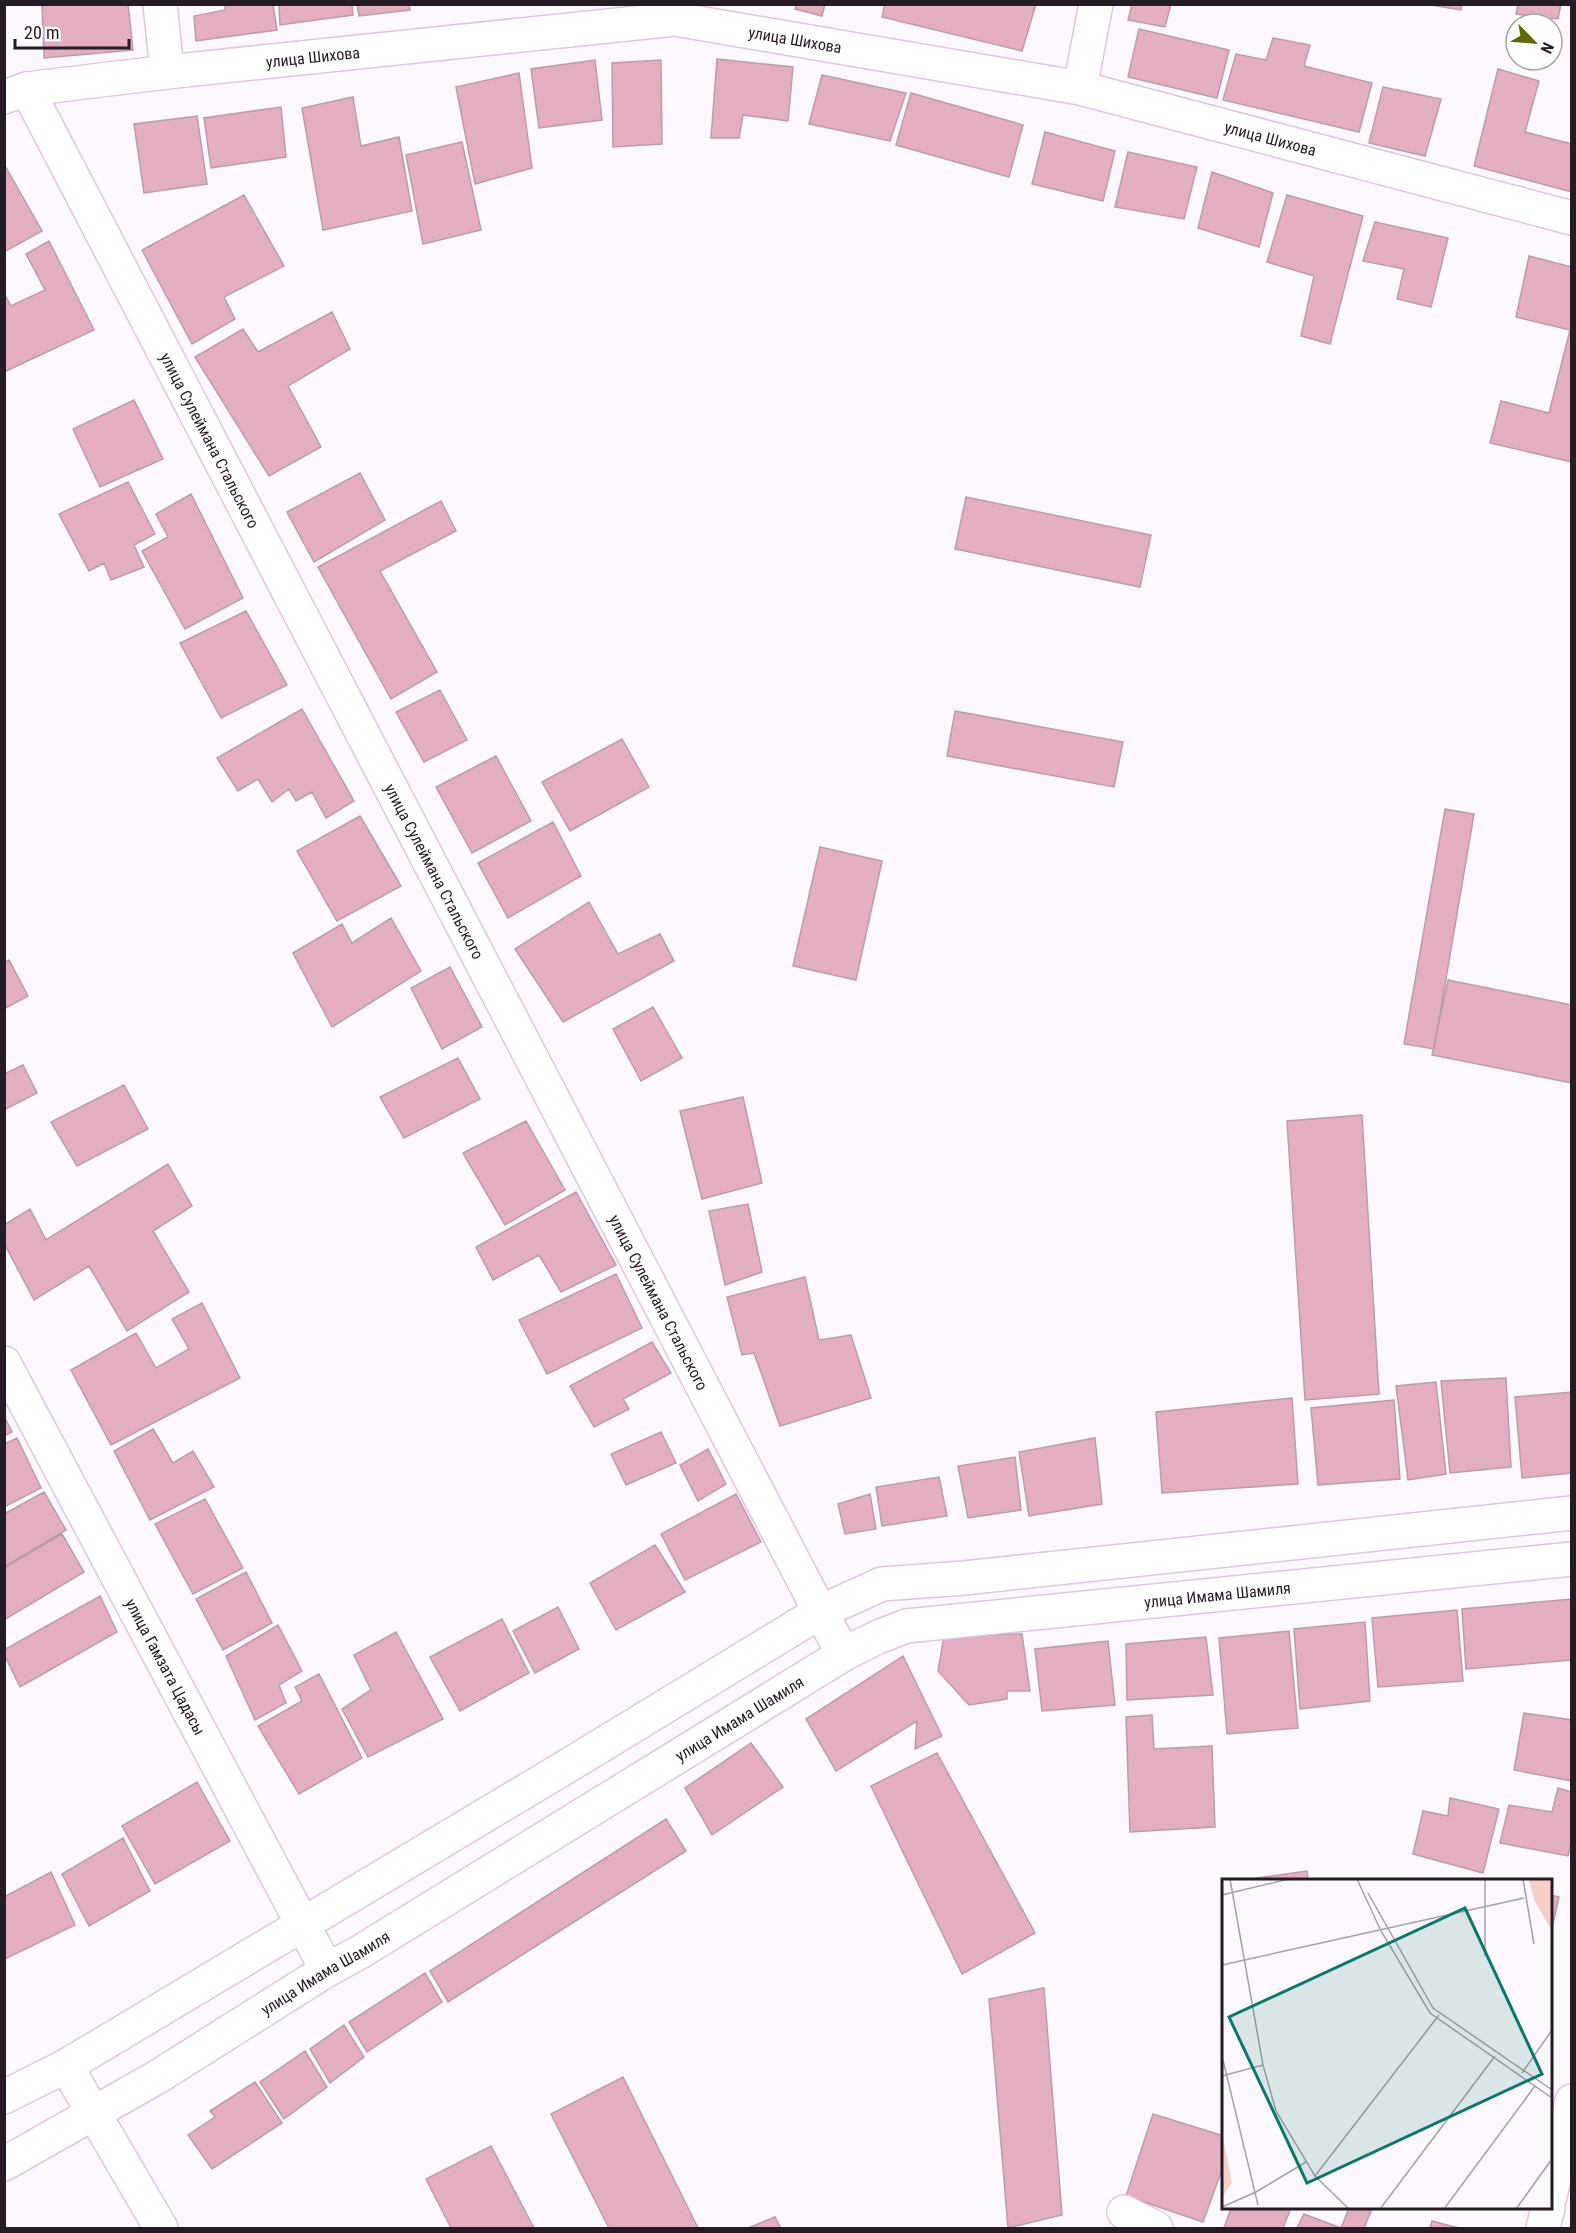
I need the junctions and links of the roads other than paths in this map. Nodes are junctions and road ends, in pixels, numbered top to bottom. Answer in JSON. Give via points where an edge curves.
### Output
{"nodes":[{"id":1,"x":160,"y":4,"type":"edge"},
{"id":2,"x":1096,"y":4,"type":"edge"},
{"id":3,"x":167,"y":72,"type":"junction"},
{"id":4,"x":1080,"y":88,"type":"junction"},
{"id":5,"x":16,"y":93,"type":"edge"},
{"id":6,"x":1572,"y":218,"type":"edge"},
{"id":7,"x":4,"y":1363,"type":"edge"},
{"id":8,"x":1572,"y":1513,"type":"edge"},
{"id":9,"x":1572,"y":1559,"type":"edge"},
{"id":10,"x":820,"y":1612,"type":"junction"},
{"id":11,"x":844,"y":1654,"type":"junction"},
{"id":12,"x":327,"y":1970,"type":"junction"},
{"id":13,"x":66,"y":2066,"type":"junction"},
{"id":14,"x":4,"y":2097,"type":"edge"},
{"id":15,"x":1572,"y":2100,"type":"edge"},
{"id":16,"x":94,"y":2114,"type":"junction"},
{"id":17,"x":4,"y":2164,"type":"edge"},
{"id":18,"x":1552,"y":2191,"type":"edge"},
{"id":19,"x":1548,"y":2209,"type":"edge"},
{"id":20,"x":1124,"y":2212,"type":"dead end"},
{"id":21,"x":161,"y":2229,"type":"edge"},
{"id":22,"x":1156,"y":2229,"type":"edge"},
{"id":23,"x":1543,"y":2229,"type":"edge"}],
"edges":[{"from":1,"to":3,"type":"street"},
{"from":2,"to":4,"type":"street"},
{"from":3,"to":4,"type":"street","name":"улица Шихова","via":[[675,19]]},
{"from":3,"to":5,"type":"street","name":"улица Шихова"},
{"from":4,"to":6,"type":"street","name":"улица Шихова"},
{"from":5,"to":10,"type":"street","name":"улица Сулеймана Стальского"},
{"from":7,"to":12,"type":"street","name":"улица Гамзата Цадасы"},
{"from":8,"to":10,"type":"street","via":[[882,1584]]},
{"from":9,"to":11,"type":"street","name":"улица Имама Шамиля","via":[[906,1626]]},
{"from":10,"to":11,"type":"street","name":"улица Сулеймана Стальского"},
{"from":10,"to":13,"type":"street"},
{"from":11,"to":12,"type":"street","name":"улица Имама Шамиля"},
{"from":12,"to":16,"type":"street","name":"улица Имама Шамиля"},
{"from":13,"to":14,"type":"street"},
{"from":13,"to":16,"type":"street"},
{"from":15,"to":18,"type":"street"},
{"from":16,"to":17,"type":"street","name":"улица Имама Шамиля"},
{"from":16,"to":21,"type":"street"},
{"from":19,"to":23,"type":"street"},
{"from":20,"to":22,"type":"street"}]}
